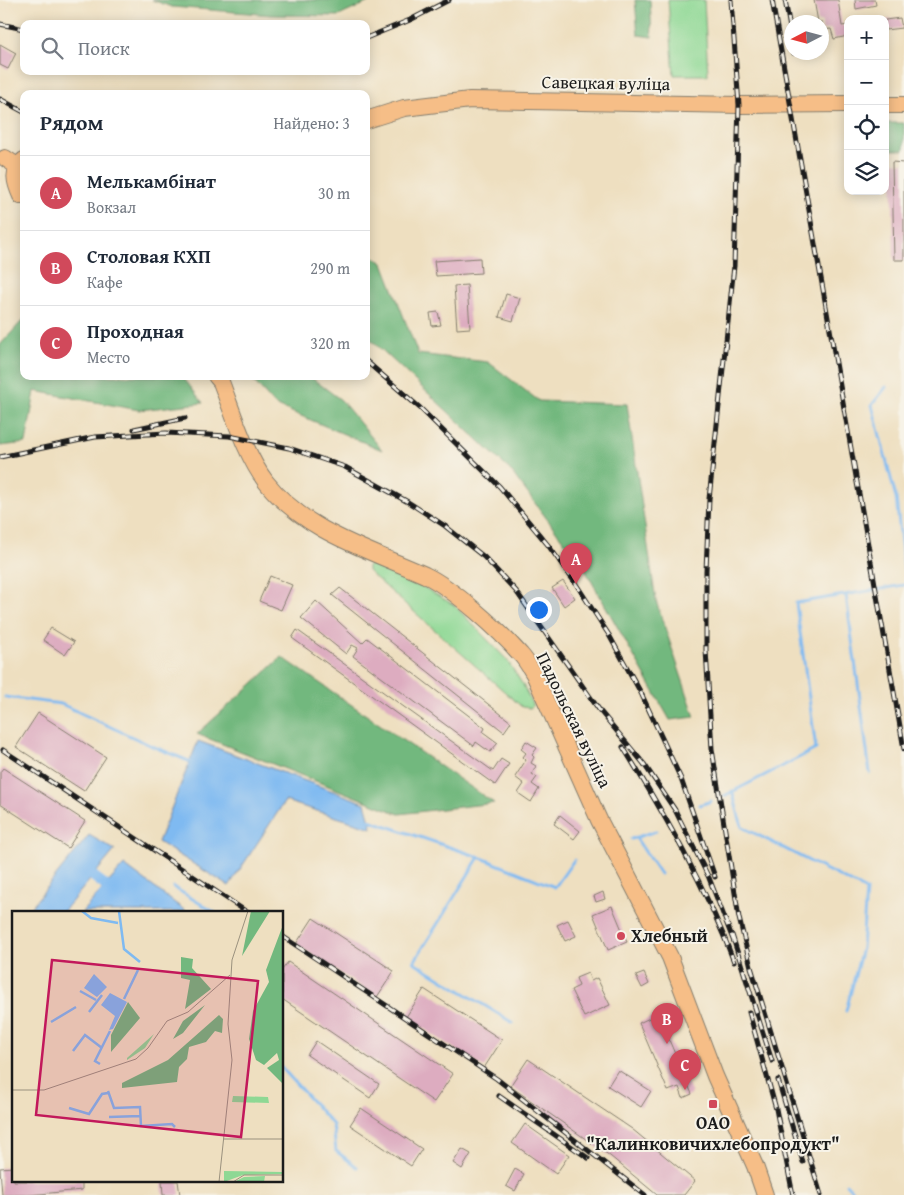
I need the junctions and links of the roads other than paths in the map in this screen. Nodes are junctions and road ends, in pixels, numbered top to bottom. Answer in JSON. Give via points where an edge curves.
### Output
{"nodes":[{"id":1,"x":844,"y":104,"type":"edge"},
{"id":2,"x":889,"y":105,"type":"edge"},
{"id":3,"x":904,"y":105,"type":"edge"},
{"id":4,"x":370,"y":119,"type":"edge"},
{"id":5,"x":13,"y":164,"type":"edge"},
{"id":6,"x":20,"y":194,"type":"edge"},
{"id":7,"x":219,"y":380,"type":"edge"},
{"id":8,"x":765,"y":1195,"type":"edge"}],
"edges":[{"from":1,"to":4,"type":"main road","name":"Савецкая вуліца","via":[[470,100],[404,108]]},
{"from":2,"to":3,"type":"main road"},
{"from":5,"to":6,"type":"main road","via":[[11,183]]},
{"from":7,"to":8,"type":"main road","name":"Падольская вуліца","via":[[249,455],[283,500],[350,544],[427,576],[450,590],[522,656],[534,674],[599,820],[670,957]]}]}
